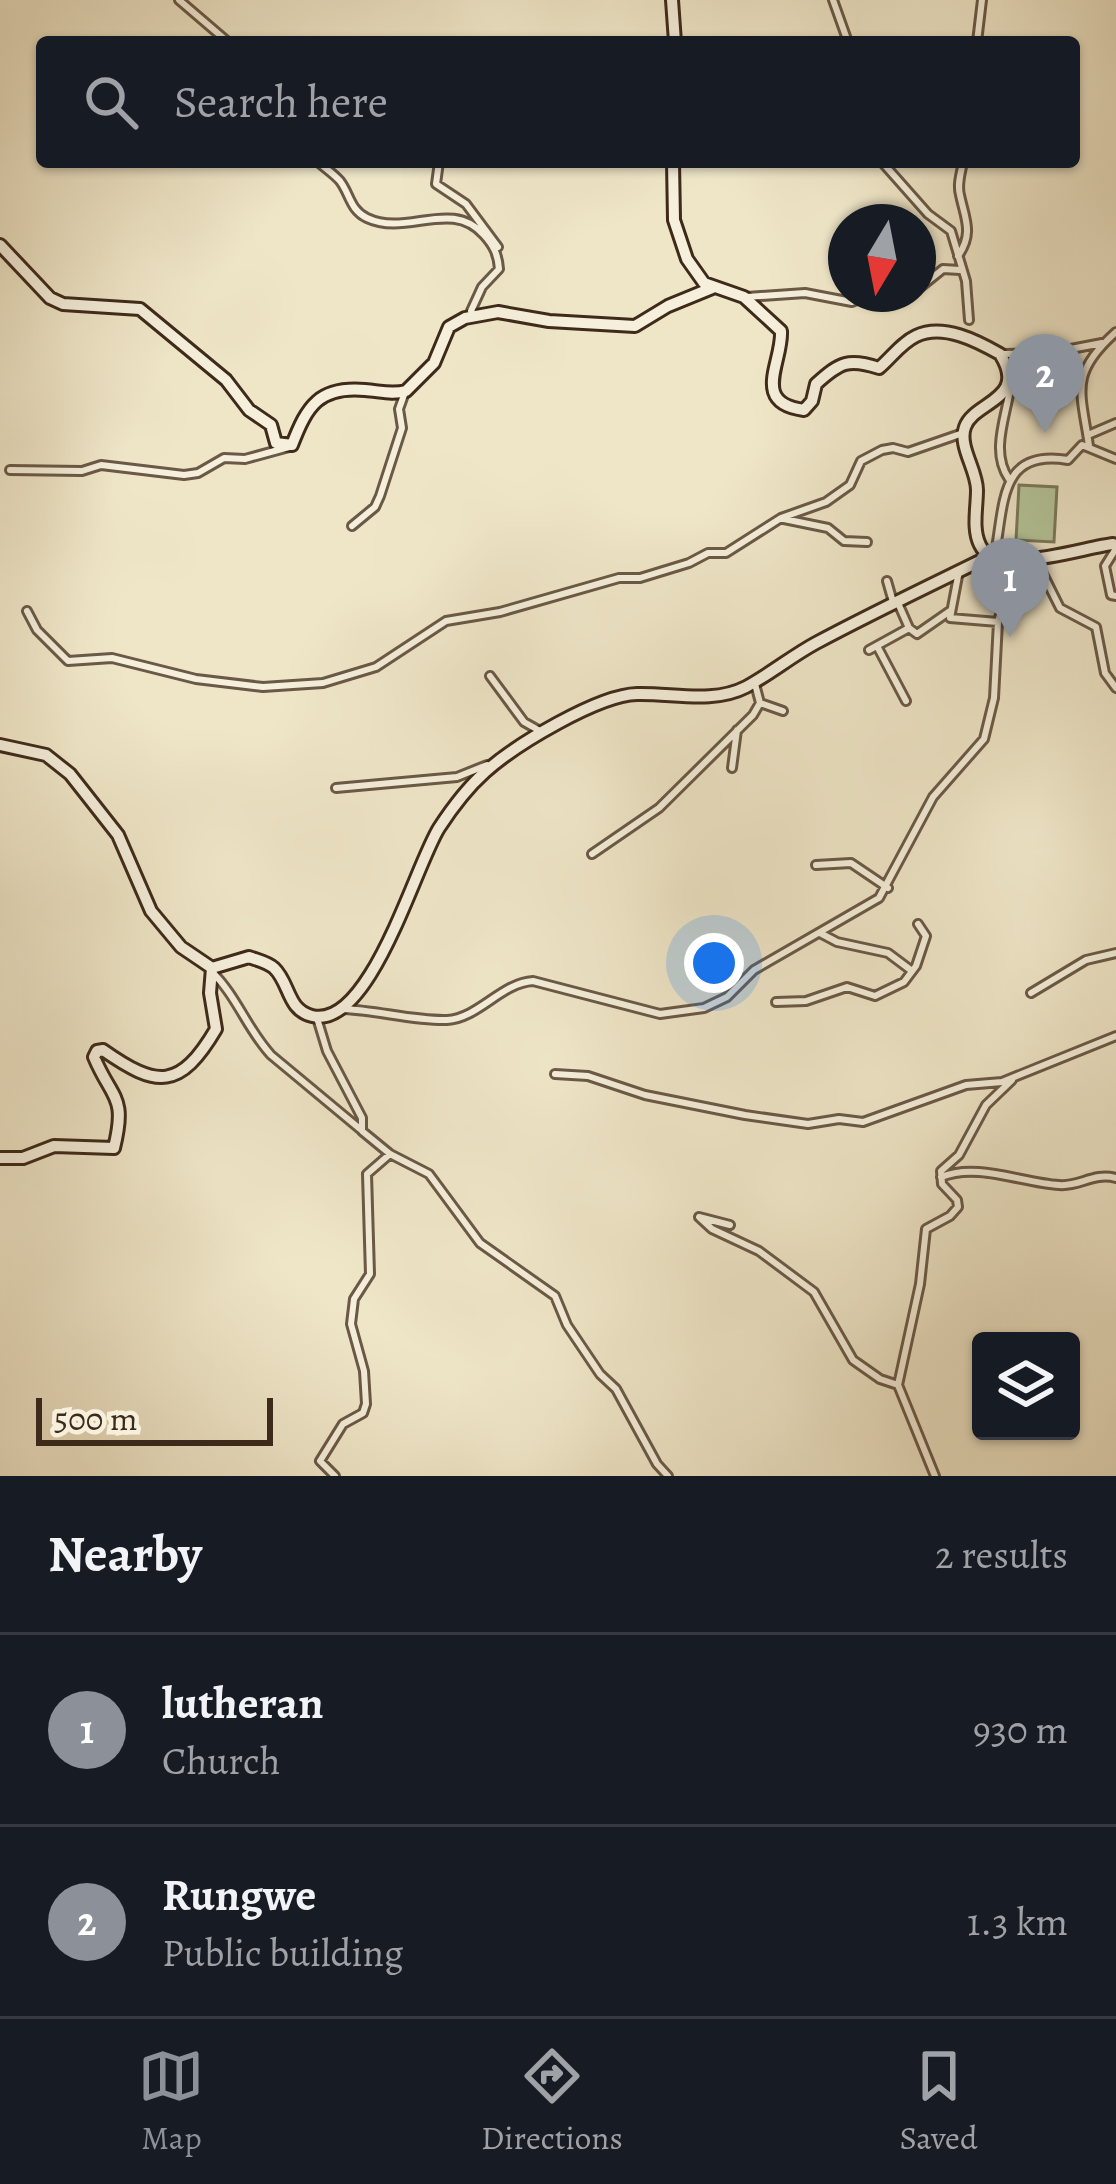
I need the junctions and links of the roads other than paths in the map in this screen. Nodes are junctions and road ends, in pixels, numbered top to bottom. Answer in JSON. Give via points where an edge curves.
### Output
{"nodes":[{"id":1,"x":179,"y":0,"type":"edge"},
{"id":2,"x":672,"y":0,"type":"edge"},
{"id":3,"x":833,"y":0,"type":"edge"},
{"id":4,"x":982,"y":0,"type":"edge"},
{"id":5,"x":220,"y":36,"type":"edge"},
{"id":6,"x":673,"y":36,"type":"edge"},
{"id":7,"x":846,"y":36,"type":"edge"},
{"id":8,"x":978,"y":36,"type":"edge"},
{"id":9,"x":325,"y":168,"type":"edge"},
{"id":10,"x":438,"y":168,"type":"edge"},
{"id":11,"x":673,"y":168,"type":"edge"},
{"id":12,"x":887,"y":168,"type":"edge"},
{"id":13,"x":962,"y":168,"type":"edge"},
{"id":14,"x":0,"y":244,"type":"edge"},
{"id":15,"x":958,"y":256,"type":"junction"},
{"id":16,"x":499,"y":262,"type":"junction"},
{"id":17,"x":960,"y":270,"type":"junction"},
{"id":18,"x":936,"y":274,"type":"edge"},
{"id":19,"x":712,"y":288,"type":"junction"},
{"id":20,"x":744,"y":297,"type":"junction"},
{"id":21,"x":828,"y":297,"type":"edge"},
{"id":22,"x":473,"y":316,"type":"junction"},
{"id":23,"x":969,"y":320,"type":"dead end"},
{"id":24,"x":1116,"y":332,"type":"edge"},
{"id":25,"x":1106,"y":342,"type":"junction"},
{"id":26,"x":1002,"y":359,"type":"junction"},
{"id":27,"x":406,"y":392,"type":"junction"},
{"id":28,"x":1116,"y":423,"type":"edge"},
{"id":29,"x":963,"y":433,"type":"junction"},
{"id":30,"x":1088,"y":435,"type":"junction"},
{"id":31,"x":292,"y":445,"type":"junction"},
{"id":32,"x":1089,"y":446,"type":"junction"},
{"id":33,"x":1116,"y":459,"type":"edge"},
{"id":34,"x":10,"y":470,"type":"dead end"},
{"id":35,"x":1009,"y":479,"type":"junction"},
{"id":36,"x":781,"y":518,"type":"junction"},
{"id":37,"x":352,"y":526,"type":"dead end"},
{"id":38,"x":867,"y":542,"type":"dead end"},
{"id":39,"x":1115,"y":547,"type":"edge"},
{"id":40,"x":991,"y":558,"type":"junction"},
{"id":41,"x":1021,"y":560,"type":"junction"},
{"id":42,"x":959,"y":571,"type":"junction"},
{"id":43,"x":887,"y":581,"type":"dead end"},
{"id":44,"x":1116,"y":596,"type":"edge"},
{"id":45,"x":896,"y":604,"type":"junction"},
{"id":46,"x":953,"y":609,"type":"junction"},
{"id":47,"x":27,"y":611,"type":"dead end"},
{"id":48,"x":998,"y":622,"type":"junction"},
{"id":49,"x":909,"y":628,"type":"junction"},
{"id":50,"x":490,"y":676,"type":"dead end"},
{"id":51,"x":755,"y":680,"type":"junction"},
{"id":52,"x":1116,"y":688,"type":"edge"},
{"id":53,"x":906,"y":701,"type":"dead end"},
{"id":54,"x":760,"y":703,"type":"junction"},
{"id":55,"x":783,"y":711,"type":"dead end"},
{"id":56,"x":737,"y":730,"type":"junction"},
{"id":57,"x":543,"y":733,"type":"junction"},
{"id":58,"x":0,"y":745,"type":"edge"},
{"id":59,"x":502,"y":759,"type":"junction"},
{"id":60,"x":732,"y":768,"type":"dead end"},
{"id":61,"x":336,"y":788,"type":"dead end"},
{"id":62,"x":592,"y":854,"type":"dead end"},
{"id":63,"x":816,"y":865,"type":"dead end"},
{"id":64,"x":888,"y":887,"type":"junction"},
{"id":65,"x":918,"y":924,"type":"dead end"},
{"id":66,"x":820,"y":932,"type":"junction"},
{"id":67,"x":1116,"y":953,"type":"edge"},
{"id":68,"x":211,"y":969,"type":"junction"},
{"id":69,"x":912,"y":971,"type":"junction"},
{"id":70,"x":1031,"y":993,"type":"dead end"},
{"id":71,"x":776,"y":1003,"type":"dead end"},
{"id":72,"x":341,"y":1009,"type":"junction"},
{"id":73,"x":316,"y":1018,"type":"junction"},
{"id":74,"x":1116,"y":1036,"type":"edge"},
{"id":75,"x":554,"y":1074,"type":"dead end"},
{"id":76,"x":1015,"y":1077,"type":"junction"},
{"id":77,"x":362,"y":1131,"type":"junction"},
{"id":78,"x":390,"y":1154,"type":"junction"},
{"id":79,"x":0,"y":1158,"type":"edge"},
{"id":80,"x":941,"y":1177,"type":"junction"},
{"id":81,"x":1116,"y":1178,"type":"edge"},
{"id":82,"x":730,"y":1225,"type":"dead end"},
{"id":83,"x":898,"y":1385,"type":"junction"},
{"id":84,"x":335,"y":1476,"type":"edge"},
{"id":85,"x":668,"y":1476,"type":"edge"},
{"id":86,"x":935,"y":1476,"type":"edge"}],
"edges":[{"from":1,"to":5,"type":"street"},
{"from":2,"to":6,"type":"street"},
{"from":3,"to":7,"type":"street"},
{"from":4,"to":8,"type":"street"},
{"from":9,"to":16,"type":"street","via":[[364,217],[401,224],[460,218],[482,232]]},
{"from":10,"to":16,"type":"street","via":[[436,184],[482,222]]},
{"from":11,"to":19,"type":"street","via":[[676,231]]},
{"from":12,"to":15,"type":"street","via":[[951,231]]},
{"from":13,"to":15,"type":"street","via":[[968,238]]},
{"from":14,"to":31,"type":"street","via":[[50,298],[140,309],[271,425],[276,443]]},
{"from":15,"to":17,"type":"street"},
{"from":16,"to":22,"type":"street"},
{"from":17,"to":18,"type":"street"},
{"from":17,"to":23,"type":"street"},
{"from":19,"to":20,"type":"street"},
{"from":19,"to":22,"type":"street","via":[[635,326]]},
{"from":20,"to":21,"type":"street"},
{"from":20,"to":26,"type":"street","via":[[781,331],[773,391],[797,410],[810,406],[817,384],[848,361],[879,368],[928,332],[961,335]]},
{"from":22,"to":27,"type":"street","via":[[449,327],[434,363]]},
{"from":24,"to":25,"type":"street"},
{"from":25,"to":26,"type":"street"},
{"from":25,"to":30,"type":"street","via":[[1084,370]]},
{"from":26,"to":29,"type":"street","via":[[1005,388]]},
{"from":26,"to":35,"type":"street","via":[[1012,373],[1000,435]]},
{"from":27,"to":31,"type":"street","via":[[348,389],[315,401]]},
{"from":27,"to":37,"type":"street","via":[[380,496]]},
{"from":28,"to":30,"type":"street"},
{"from":29,"to":36,"type":"street","via":[[908,452],[882,450],[861,461],[850,485],[826,502]]},
{"from":29,"to":40,"type":"street","via":[[977,475],[978,541]]},
{"from":30,"to":32,"type":"street"},
{"from":31,"to":34,"type":"street","via":[[184,475],[101,465]]},
{"from":32,"to":33,"type":"street"},
{"from":32,"to":35,"type":"street","via":[[1068,460],[1021,465]]},
{"from":35,"to":40,"type":"street"},
{"from":36,"to":38,"type":"street"},
{"from":36,"to":47,"type":"street","via":[[726,553],[446,621],[376,667],[322,683],[263,686],[196,680],[112,658],[68,661]]},
{"from":39,"to":41,"type":"street"},
{"from":39,"to":44,"type":"street","via":[[1105,566]]},
{"from":40,"to":41,"type":"street"},
{"from":40,"to":42,"type":"street"},
{"from":41,"to":48,"type":"street"},
{"from":41,"to":52,"type":"street","via":[[1042,572],[1060,608],[1096,627]]},
{"from":42,"to":45,"type":"street"},
{"from":42,"to":46,"type":"street"},
{"from":43,"to":45,"type":"street"},
{"from":45,"to":49,"type":"street"},
{"from":45,"to":51,"type":"street"},
{"from":46,"to":48,"type":"street","via":[[953,621]]},
{"from":46,"to":49,"type":"street","via":[[917,634]]},
{"from":48,"to":64,"type":"street","via":[[984,739],[933,797]]},
{"from":49,"to":53,"type":"street","via":[[873,648]]},
{"from":50,"to":57,"type":"street","via":[[524,722]]},
{"from":51,"to":54,"type":"street"},
{"from":51,"to":57,"type":"street","via":[[722,694],[608,697]]},
{"from":54,"to":55,"type":"street"},
{"from":54,"to":56,"type":"street"},
{"from":56,"to":60,"type":"street"},
{"from":56,"to":62,"type":"street","via":[[658,808]]},
{"from":57,"to":59,"type":"street"},
{"from":58,"to":68,"type":"street","via":[[46,755],[70,774],[118,835],[152,911]]},
{"from":59,"to":61,"type":"street","via":[[457,777]]},
{"from":59,"to":72,"type":"street","via":[[438,829],[375,969]]},
{"from":63,"to":64,"type":"street","via":[[851,863]]},
{"from":64,"to":66,"type":"street"},
{"from":65,"to":69,"type":"street","via":[[926,937]]},
{"from":66,"to":69,"type":"street","via":[[888,953]]},
{"from":66,"to":72,"type":"street","via":[[754,970],[716,1004],[669,1015],[533,981],[452,1019]]},
{"from":67,"to":70,"type":"street","via":[[1086,960]]},
{"from":68,"to":73,"type":"street","via":[[241,957],[266,963],[294,1005]]},
{"from":68,"to":77,"type":"street","via":[[271,1055]]},
{"from":68,"to":79,"type":"street","via":[[216,1029],[186,1069],[148,1078],[97,1051],[119,1102],[114,1148],[54,1146]]},
{"from":69,"to":71,"type":"street","via":[[875,996],[848,987]]},
{"from":72,"to":73,"type":"street"},
{"from":73,"to":77,"type":"street"},
{"from":74,"to":76,"type":"street"},
{"from":75,"to":76,"type":"street","via":[[808,1124],[863,1122],[966,1085]]},
{"from":76,"to":80,"type":"street","via":[[986,1105]]},
{"from":77,"to":78,"type":"street"},
{"from":78,"to":84,"type":"street","via":[[368,1174],[370,1274],[352,1311],[367,1403],[320,1461]]},
{"from":78,"to":85,"type":"street","via":[[428,1174],[480,1243],[555,1296]]},
{"from":80,"to":81,"type":"street","via":[[1002,1174],[1061,1186]]},
{"from":80,"to":83,"type":"street","via":[[958,1207],[926,1229]]},
{"from":82,"to":83,"type":"street","via":[[699,1217],[814,1292],[854,1360]]},
{"from":83,"to":86,"type":"street"}]}
